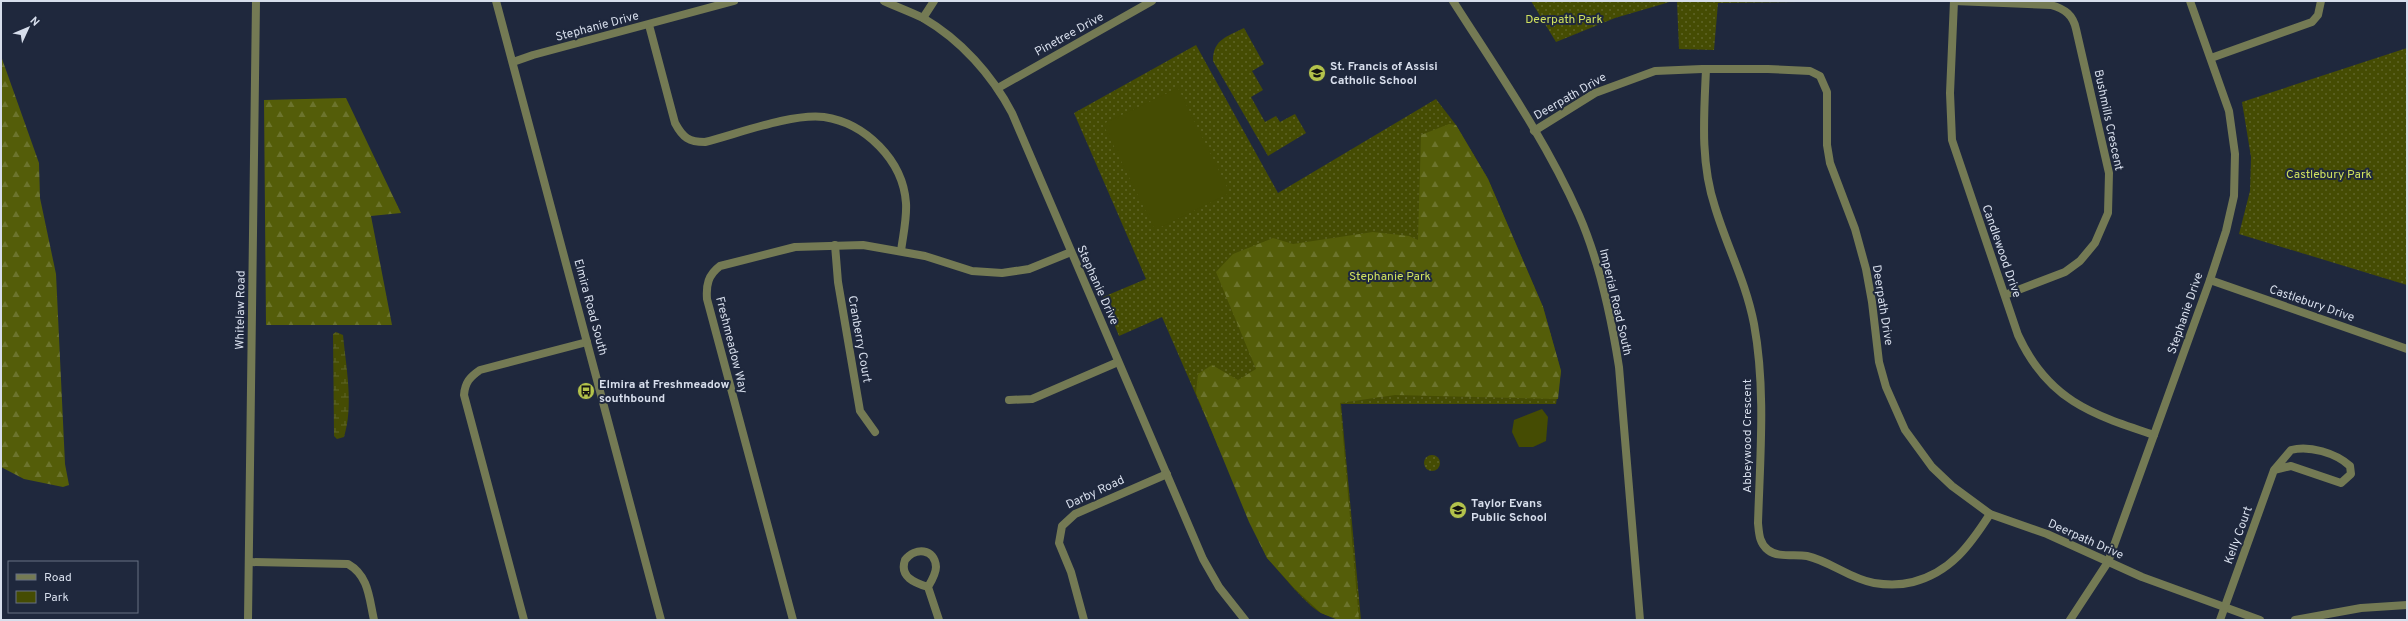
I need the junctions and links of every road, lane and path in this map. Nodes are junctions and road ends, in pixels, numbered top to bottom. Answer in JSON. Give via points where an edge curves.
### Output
{"nodes":[{"id":1,"x":256,"y":1,"type":"edge"},
{"id":2,"x":496,"y":1,"type":"edge"},
{"id":3,"x":734,"y":1,"type":"edge"},
{"id":4,"x":884,"y":1,"type":"edge"},
{"id":5,"x":934,"y":1,"type":"edge"},
{"id":6,"x":1152,"y":1,"type":"edge"},
{"id":7,"x":1453,"y":1,"type":"edge"},
{"id":8,"x":1954,"y":1,"type":"edge"},
{"id":9,"x":2190,"y":1,"type":"edge"},
{"id":10,"x":2321,"y":1,"type":"edge"},
{"id":11,"x":923,"y":18,"type":"junction"},
{"id":12,"x":648,"y":25,"type":"junction"},
{"id":13,"x":2211,"y":58,"type":"junction"},
{"id":14,"x":514,"y":62,"type":"junction"},
{"id":15,"x":1706,"y":69,"type":"junction"},
{"id":16,"x":998,"y":88,"type":"junction"},
{"id":17,"x":1534,"y":131,"type":"junction"},
{"id":18,"x":835,"y":245,"type":"junction"},
{"id":19,"x":901,"y":251,"type":"junction"},
{"id":20,"x":1071,"y":252,"type":"junction"},
{"id":21,"x":2210,"y":280,"type":"junction"},
{"id":22,"x":2004,"y":295,"type":"junction"},
{"id":23,"x":587,"y":342,"type":"junction"},
{"id":24,"x":2407,"y":350,"type":"edge"},
{"id":25,"x":1118,"y":362,"type":"junction"},
{"id":26,"x":1009,"y":400,"type":"dead end"},
{"id":27,"x":875,"y":432,"type":"dead end"},
{"id":28,"x":2154,"y":435,"type":"junction"},
{"id":29,"x":2274,"y":470,"type":"junction"},
{"id":30,"x":1167,"y":474,"type":"junction"},
{"id":31,"x":1990,"y":514,"type":"junction"},
{"id":32,"x":249,"y":562,"type":"junction"},
{"id":33,"x":2108,"y":562,"type":"junction"},
{"id":34,"x":928,"y":587,"type":"junction"},
{"id":35,"x":2407,"y":605,"type":"edge"},
{"id":36,"x":2224,"y":608,"type":"junction"},
{"id":37,"x":248,"y":620,"type":"edge"},
{"id":38,"x":374,"y":620,"type":"edge"},
{"id":39,"x":524,"y":620,"type":"edge"},
{"id":40,"x":661,"y":620,"type":"edge"},
{"id":41,"x":793,"y":620,"type":"edge"},
{"id":42,"x":939,"y":620,"type":"edge"},
{"id":43,"x":1084,"y":620,"type":"edge"},
{"id":44,"x":1245,"y":620,"type":"edge"},
{"id":45,"x":1640,"y":620,"type":"edge"},
{"id":46,"x":2070,"y":620,"type":"edge"},
{"id":47,"x":2220,"y":620,"type":"edge"},
{"id":48,"x":2260,"y":620,"type":"edge"},
{"id":49,"x":2295,"y":620,"type":"edge"}],
"edges":[{"from":1,"to":32,"type":"street","name":"Whitelaw Road"},
{"from":2,"to":14,"type":"street","name":"Elmira Road South"},
{"from":3,"to":12,"type":"street","name":"Stephanie Drive"},
{"from":4,"to":11,"type":"street","name":"Stephanie Drive"},
{"from":5,"to":11,"type":"street"},
{"from":6,"to":16,"type":"street","name":"Pinetree Drive"},
{"from":7,"to":17,"type":"street","name":"Imperial Road South"},
{"from":8,"to":22,"type":"street","name":"Candlewood Drive","via":[[1950,108],[1952,140]]},
{"from":8,"to":22,"type":"street","name":"Bushmills Crescent","via":[[2051,5],[2066,10],[2076,29],[2109,173],[2108,213],[2095,243],[2080,261],[2065,272]]},
{"from":9,"to":13,"type":"street","name":"Stephanie Drive"},
{"from":10,"to":13,"type":"street","via":[[2321,9],[2312,22]]},
{"from":11,"to":16,"type":"street","name":"Stephanie Drive","via":[[953,39]]},
{"from":12,"to":14,"type":"street","name":"Stephanie Drive"},
{"from":12,"to":19,"type":"street","via":[[675,123],[681,135],[692,142],[705,142],[795,118],[823,117],[855,127],[878,145],[895,166],[906,202]]},
{"from":13,"to":21,"type":"street","name":"Stephanie Drive","via":[[2229,111],[2235,156],[2232,203]]},
{"from":14,"to":23,"type":"street","name":"Elmira Road South"},
{"from":15,"to":17,"type":"street","name":"Deerpath Drive","via":[[1655,71],[1629,79],[1595,93]]},
{"from":15,"to":31,"type":"street","name":"Deerpath Drive","via":[[1810,71],[1820,76],[1825,83],[1830,163],[1855,229],[1866,269],[1879,362],[1895,412],[1908,436],[1932,467],[1952,486]]},
{"from":15,"to":31,"type":"street","name":"Abbeywood Crescent","via":[[1704,128],[1708,182],[1714,206],[1742,277],[1758,348],[1761,410],[1758,523],[1763,546],[1770,552],[1806,556],[1822,561],[1872,583],[1900,584],[1926,578],[1950,564],[1971,544]]},
{"from":16,"to":20,"type":"street","name":"Stephanie Drive","via":[[1012,113]]},
{"from":17,"to":45,"type":"street","name":"Imperial Road South","via":[[1562,179],[1582,222],[1600,277],[1614,336],[1619,367]]},
{"from":18,"to":19,"type":"street","name":"Freshmeadow Way","via":[[863,245]]},
{"from":18,"to":27,"type":"street","name":"Cranberry Court","via":[[838,282],[860,411]]},
{"from":18,"to":41,"type":"street","name":"Freshmeadow Way","via":[[782,249],[720,266],[709,277],[706,286],[712,317]]},
{"from":19,"to":20,"type":"street","name":"Freshmeadow Way","via":[[986,273],[1029,269]]},
{"from":20,"to":25,"type":"street","name":"Stephanie Drive"},
{"from":21,"to":24,"type":"street","name":"Castlebury Drive"},
{"from":21,"to":28,"type":"street","name":"Stephanie Drive"},
{"from":22,"to":28,"type":"street","name":"Candlewood Drive","via":[[2028,355],[2035,367],[2058,391],[2092,413]]},
{"from":23,"to":39,"type":"street","via":[[480,370],[471,376],[465,386],[464,395]]},
{"from":23,"to":40,"type":"street","name":"Elmira Road South"},
{"from":25,"to":26,"type":"street","via":[[1032,399]]},
{"from":25,"to":30,"type":"street","name":"Stephanie Drive"},
{"from":28,"to":33,"type":"street","name":"Stephanie Drive"},
{"from":29,"to":29,"type":"street","name":"Kelly Court","via":[[2291,466],[2341,483],[2351,474],[2350,466],[2344,460],[2309,448],[2291,450]]},
{"from":29,"to":36,"type":"street","name":"Kelly Court"},
{"from":30,"to":43,"type":"street","name":"Darby Road","via":[[1075,514],[1062,526],[1059,542],[1071,572]]},
{"from":30,"to":44,"type":"street","name":"Stephanie Drive","via":[[1218,587]]},
{"from":31,"to":33,"type":"street","name":"Deerpath Drive","via":[[2047,534]]},
{"from":32,"to":37,"type":"street","name":"Whitelaw Road"},
{"from":32,"to":38,"type":"street","via":[[348,564],[358,570],[365,580]]},
{"from":33,"to":36,"type":"street","name":"Deerpath Drive"},
{"from":33,"to":46,"type":"street","name":"Stephanie Drive"},
{"from":34,"to":34,"type":"street","via":[[936,568],[934,560],[929,553],[921,550],[914,552],[905,560],[904,573],[908,579]]},
{"from":34,"to":42,"type":"street"},
{"from":35,"to":49,"type":"street","via":[[2361,608]]},
{"from":36,"to":47,"type":"street","name":"Kelly Court"},
{"from":36,"to":48,"type":"street","name":"Deerpath Drive"}]}
